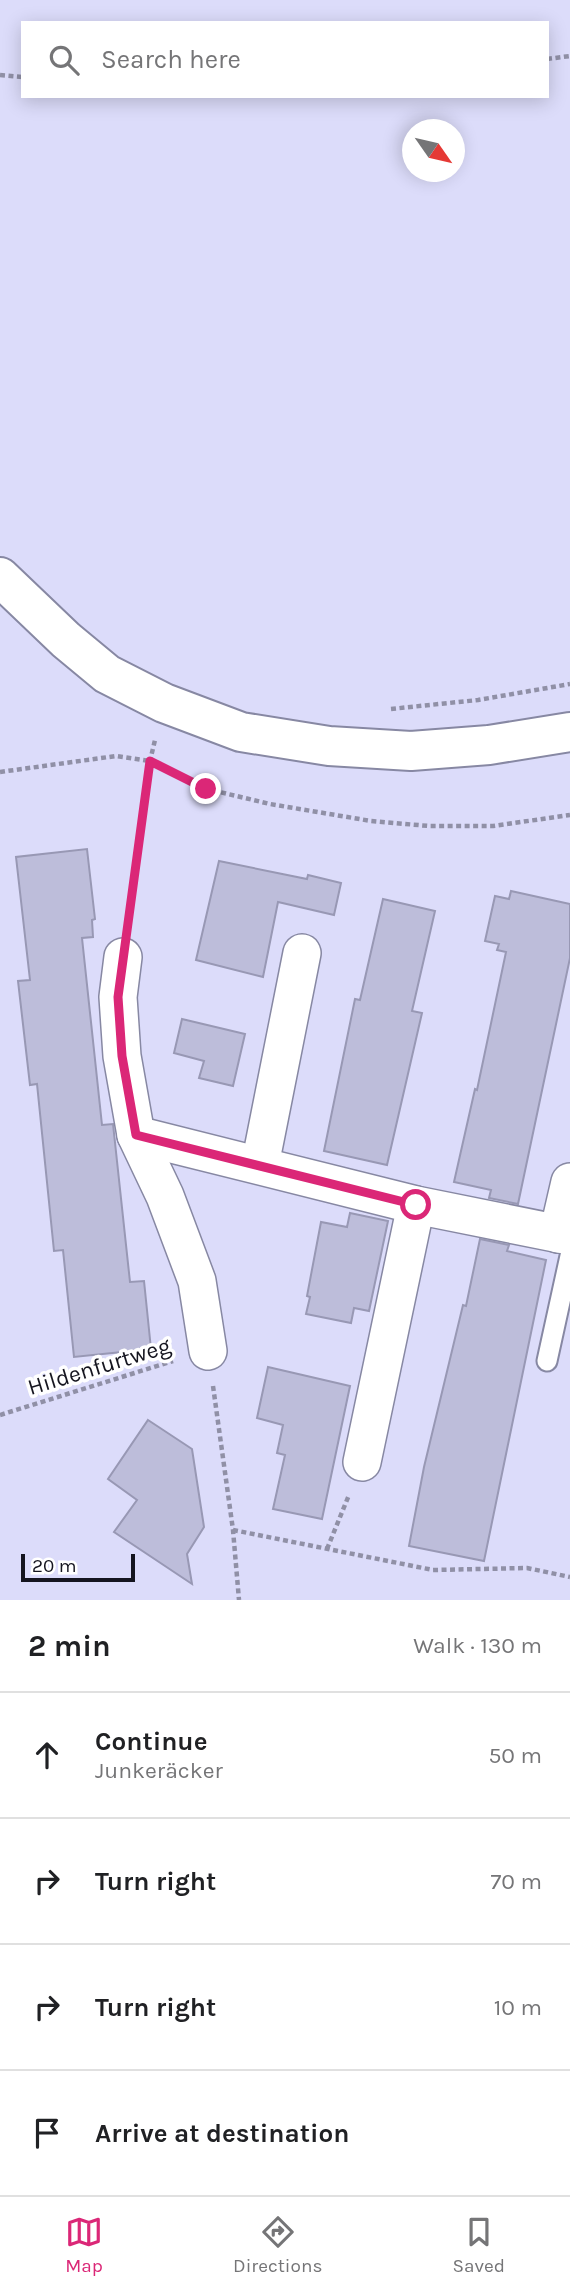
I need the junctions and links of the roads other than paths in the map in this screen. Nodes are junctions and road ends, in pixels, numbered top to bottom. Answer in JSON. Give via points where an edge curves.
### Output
{"nodes":[{"id":1,"x":0,"y":577,"type":"edge"},
{"id":2,"x":570,"y":732,"type":"edge"},
{"id":3,"x":302,"y":953,"type":"dead end"},
{"id":4,"x":122,"y":957,"type":"road end"},
{"id":5,"x":136,"y":1135,"type":"junction"},
{"id":6,"x":260,"y":1165,"type":"junction"},
{"id":7,"x":570,"y":1182,"type":"edge"},
{"id":8,"x":416,"y":1205,"type":"junction"},
{"id":9,"x":566,"y":1242,"type":"edge"},
{"id":10,"x":208,"y":1351,"type":"road end"},
{"id":11,"x":547,"y":1361,"type":"dead end"},
{"id":12,"x":362,"y":1462,"type":"road end"}],
"edges":[{"from":1,"to":2,"type":"main road","via":[[107,674],[164,703],[241,732],[329,746],[411,751]]},
{"from":3,"to":6,"type":"street"},
{"from":4,"to":5,"type":"street","via":[[118,997],[122,1056]]},
{"from":5,"to":6,"type":"street"},
{"from":5,"to":10,"type":"street","via":[[197,1281]]},
{"from":6,"to":8,"type":"street"},
{"from":7,"to":9,"type":"street"},
{"from":8,"to":9,"type":"street"},
{"from":8,"to":12,"type":"street"},
{"from":9,"to":11,"type":"lane"}]}
